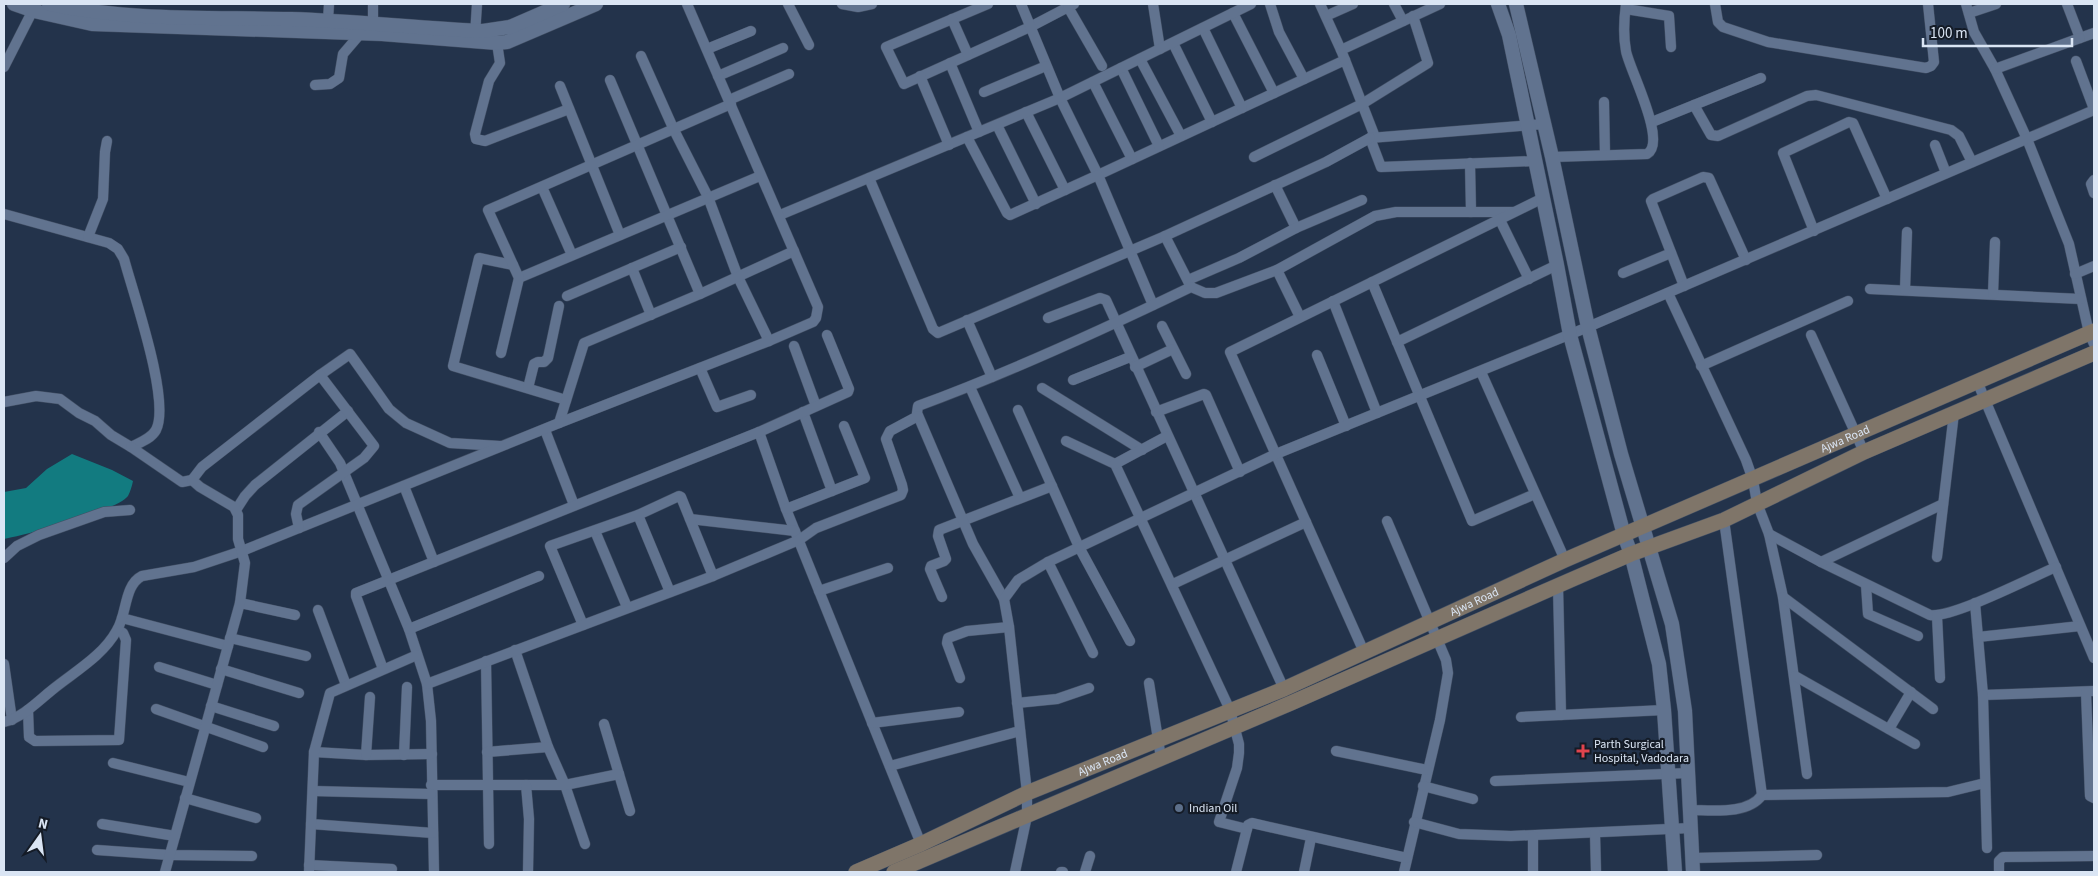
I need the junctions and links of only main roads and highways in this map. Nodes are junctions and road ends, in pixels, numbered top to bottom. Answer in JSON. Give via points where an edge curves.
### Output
{"nodes":[{"id":1,"x":2093,"y":336,"type":"edge"},
{"id":2,"x":2094,"y":353,"type":"edge"},
{"id":3,"x":856,"y":872,"type":"edge"},
{"id":4,"x":894,"y":872,"type":"edge"}],
"edges":[{"from":1,"to":3,"type":"main road","name":"Ajwa Road","via":[[1978,381],[1565,560],[1284,689],[1027,793]]},
{"from":2,"to":4,"type":"main road","name":"Ajwa Road","via":[[1864,452],[1724,520],[1631,554]]}]}
